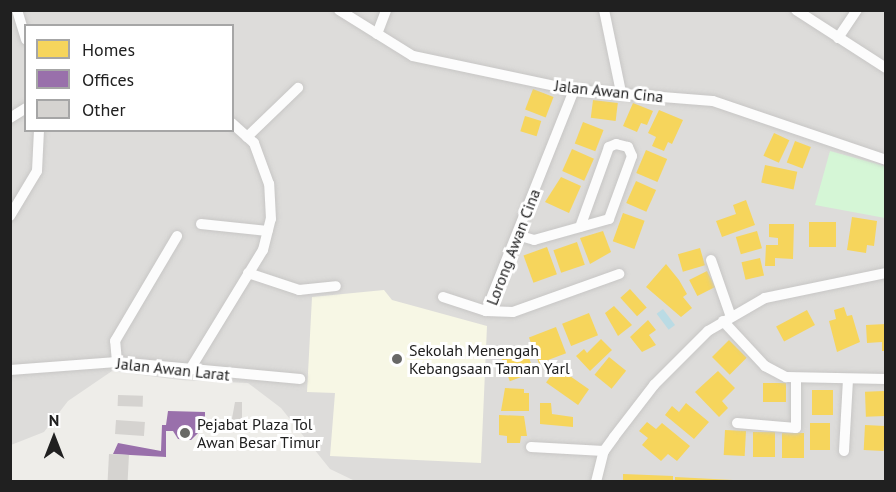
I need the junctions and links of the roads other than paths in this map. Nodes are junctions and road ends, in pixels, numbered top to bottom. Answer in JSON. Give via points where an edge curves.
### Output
{"nodes":[{"id":1,"x":17,"y":10,"type":"edge"},
{"id":2,"x":339,"y":10,"type":"edge"},
{"id":3,"x":386,"y":10,"type":"edge"},
{"id":4,"x":604,"y":10,"type":"edge"},
{"id":5,"x":796,"y":10,"type":"edge"},
{"id":6,"x":858,"y":10,"type":"edge"},
{"id":7,"x":24,"y":33,"type":"edge"},
{"id":8,"x":377,"y":34,"type":"junction"},
{"id":9,"x":838,"y":38,"type":"junction"},
{"id":10,"x":885,"y":68,"type":"edge"},
{"id":11,"x":298,"y":88,"type":"dead end"},
{"id":12,"x":574,"y":90,"type":"junction"},
{"id":13,"x":621,"y":92,"type":"junction"},
{"id":14,"x":24,"y":109,"type":"edge"},
{"id":15,"x":10,"y":118,"type":"edge"},
{"id":16,"x":234,"y":125,"type":"edge"},
{"id":17,"x":39,"y":132,"type":"edge"},
{"id":18,"x":247,"y":137,"type":"junction"},
{"id":19,"x":885,"y":160,"type":"edge"},
{"id":20,"x":10,"y":216,"type":"edge"},
{"id":21,"x":201,"y":224,"type":"dead end"},
{"id":22,"x":580,"y":227,"type":"junction"},
{"id":23,"x":268,"y":231,"type":"junction"},
{"id":24,"x":517,"y":235,"type":"junction"},
{"id":25,"x":177,"y":236,"type":"dead end"},
{"id":26,"x":711,"y":260,"type":"dead end"},
{"id":27,"x":248,"y":273,"type":"junction"},
{"id":28,"x":885,"y":273,"type":"edge"},
{"id":29,"x":619,"y":274,"type":"dead end"},
{"id":30,"x":336,"y":286,"type":"dead end"},
{"id":31,"x":443,"y":297,"type":"dead end"},
{"id":32,"x":486,"y":311,"type":"junction"},
{"id":33,"x":727,"y":319,"type":"junction"},
{"id":34,"x":117,"y":362,"type":"junction"},
{"id":35,"x":10,"y":370,"type":"edge"},
{"id":36,"x":189,"y":371,"type":"junction"},
{"id":37,"x":796,"y":378,"type":"junction"},
{"id":38,"x":300,"y":379,"type":"dead end"},
{"id":39,"x":848,"y":380,"type":"junction"},
{"id":40,"x":885,"y":380,"type":"edge"},
{"id":41,"x":737,"y":423,"type":"dead end"},
{"id":42,"x":531,"y":447,"type":"dead end"},
{"id":43,"x":844,"y":451,"type":"dead end"},
{"id":44,"x":604,"y":452,"type":"junction"},
{"id":45,"x":596,"y":482,"type":"edge"}],
"edges":[{"from":1,"to":7,"type":"street"},
{"from":2,"to":8,"type":"street","name":"Jalan Awan Cina"},
{"from":3,"to":8,"type":"street"},
{"from":4,"to":13,"type":"street"},
{"from":5,"to":9,"type":"street"},
{"from":6,"to":9,"type":"street"},
{"from":8,"to":12,"type":"street","name":"Jalan Awan Cina","via":[[413,56]]},
{"from":9,"to":10,"type":"street"},
{"from":11,"to":18,"type":"street"},
{"from":12,"to":13,"type":"street","name":"Jalan Awan Cina"},
{"from":12,"to":24,"type":"street","name":"Lorong Awan Cina"},
{"from":13,"to":19,"type":"street","name":"Jalan Awan Cina","via":[[714,100]]},
{"from":14,"to":15,"type":"street"},
{"from":16,"to":18,"type":"street"},
{"from":17,"to":20,"type":"street","via":[[38,171]]},
{"from":18,"to":23,"type":"street","via":[[254,143],[269,184]]},
{"from":21,"to":23,"type":"street"},
{"from":22,"to":22,"type":"street","via":[[609,147],[628,147],[632,156],[609,219]]},
{"from":22,"to":24,"type":"street","via":[[534,240]]},
{"from":23,"to":27,"type":"street","via":[[263,250]]},
{"from":24,"to":32,"type":"street","name":"Lorong Awan Cina"},
{"from":25,"to":34,"type":"street","via":[[115,341]]},
{"from":26,"to":33,"type":"street"},
{"from":27,"to":30,"type":"street","via":[[299,290]]},
{"from":27,"to":36,"type":"street"},
{"from":28,"to":33,"type":"street","via":[[765,298]]},
{"from":29,"to":32,"type":"street","name":"Lorong Awan Cina","via":[[513,312]]},
{"from":31,"to":32,"type":"street"},
{"from":33,"to":37,"type":"street","via":[[765,366]]},
{"from":33,"to":44,"type":"street","via":[[654,385]]},
{"from":34,"to":35,"type":"street","name":"Jalan Awan Larat"},
{"from":34,"to":36,"type":"street","name":"Jalan Awan Larat"},
{"from":36,"to":38,"type":"street","name":"Jalan Awan Larat"},
{"from":37,"to":39,"type":"street"},
{"from":37,"to":41,"type":"street","via":[[796,428]]},
{"from":39,"to":40,"type":"street"},
{"from":39,"to":43,"type":"street"},
{"from":42,"to":44,"type":"street"},
{"from":44,"to":45,"type":"street"}]}
